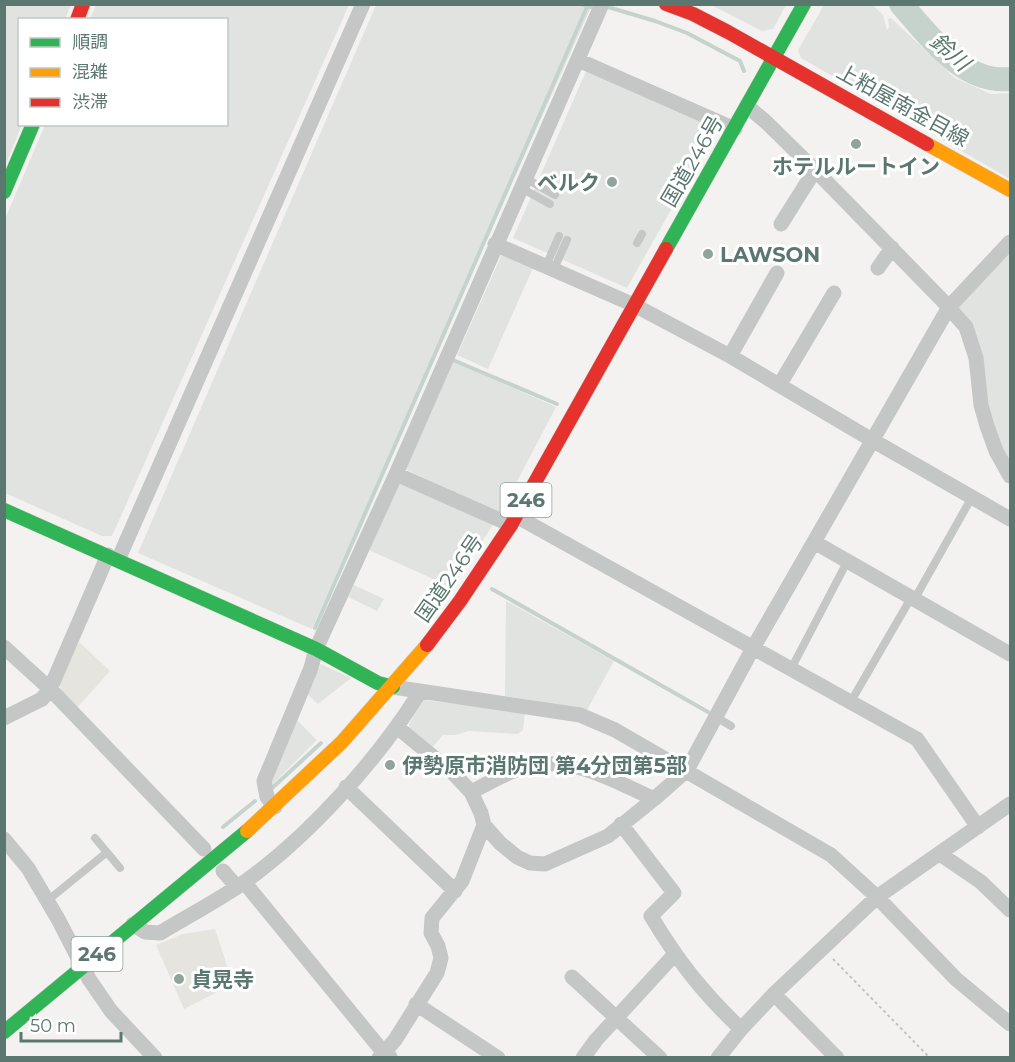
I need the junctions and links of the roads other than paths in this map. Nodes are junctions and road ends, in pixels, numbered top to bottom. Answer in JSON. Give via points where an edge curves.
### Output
{"nodes":[{"id":1,"x":363,"y":4,"type":"edge"},
{"id":2,"x":602,"y":4,"type":"edge"},
{"id":3,"x":666,"y":4,"type":"edge"},
{"id":4,"x":804,"y":4,"type":"edge"},
{"id":5,"x":774,"y":57,"type":"junction"},
{"id":6,"x":578,"y":60,"type":"junction"},
{"id":7,"x":747,"y":106,"type":"junction"},
{"id":8,"x":32,"y":126,"type":"edge"},
{"id":9,"x":735,"y":129,"type":"junction"},
{"id":10,"x":815,"y":171,"type":"junction"},
{"id":11,"x":523,"y":183,"type":"junction"},
{"id":12,"x":1011,"y":190,"type":"edge"},
{"id":13,"x":4,"y":192,"type":"edge"},
{"id":14,"x":555,"y":195,"type":"dead end"},
{"id":15,"x":550,"y":204,"type":"dead end"},
{"id":16,"x":781,"y":224,"type":"dead end"},
{"id":17,"x":642,"y":234,"type":"dead end"},
{"id":18,"x":563,"y":238,"type":"dead end"},
{"id":19,"x":1011,"y":242,"type":"edge"},
{"id":20,"x":637,"y":243,"type":"dead end"},
{"id":21,"x":495,"y":244,"type":"junction"},
{"id":22,"x":892,"y":248,"type":"junction"},
{"id":23,"x":550,"y":268,"type":"junction"},
{"id":24,"x":878,"y":268,"type":"dead end"},
{"id":25,"x":777,"y":273,"type":"dead end"},
{"id":26,"x":834,"y":293,"type":"dead end"},
{"id":27,"x":634,"y":305,"type":"junction"},
{"id":28,"x":949,"y":307,"type":"junction"},
{"id":29,"x":730,"y":356,"type":"junction"},
{"id":30,"x":780,"y":384,"type":"junction"},
{"id":31,"x":872,"y":440,"type":"junction"},
{"id":32,"x":396,"y":474,"type":"junction"},
{"id":33,"x":1011,"y":476,"type":"edge"},
{"id":34,"x":972,"y":497,"type":"junction"},
{"id":35,"x":4,"y":510,"type":"edge"},
{"id":36,"x":1011,"y":519,"type":"edge"},
{"id":37,"x":513,"y":521,"type":"junction"},
{"id":38,"x":814,"y":542,"type":"junction"},
{"id":39,"x":113,"y":558,"type":"junction"},
{"id":40,"x":847,"y":562,"type":"junction"},
{"id":41,"x":912,"y":599,"type":"junction"},
{"id":42,"x":4,"y":646,"type":"edge"},
{"id":43,"x":753,"y":648,"type":"junction"},
{"id":44,"x":316,"y":650,"type":"junction"},
{"id":45,"x":1011,"y":654,"type":"edge"},
{"id":46,"x":792,"y":669,"type":"junction"},
{"id":47,"x":393,"y":687,"type":"junction"},
{"id":48,"x":50,"y":689,"type":"junction"},
{"id":49,"x":420,"y":692,"type":"junction"},
{"id":50,"x":850,"y":703,"type":"junction"},
{"id":51,"x":716,"y":717,"type":"junction"},
{"id":52,"x":4,"y":718,"type":"edge"},
{"id":53,"x":731,"y":726,"type":"dead end"},
{"id":54,"x":397,"y":727,"type":"junction"},
{"id":55,"x":687,"y":770,"type":"junction"},
{"id":56,"x":346,"y":787,"type":"junction"},
{"id":57,"x":471,"y":792,"type":"junction"},
{"id":58,"x":654,"y":799,"type":"junction"},
{"id":59,"x":1011,"y":804,"type":"edge"},
{"id":60,"x":275,"y":807,"type":"junction"},
{"id":61,"x":621,"y":824,"type":"junction"},
{"id":62,"x":484,"y":825,"type":"junction"},
{"id":63,"x":978,"y":827,"type":"junction"},
{"id":64,"x":95,"y":838,"type":"dead end"},
{"id":65,"x":4,"y":839,"type":"edge"},
{"id":66,"x":204,"y":849,"type":"dead end"},
{"id":67,"x":106,"y":853,"type":"junction"},
{"id":68,"x":940,"y":854,"type":"junction"},
{"id":69,"x":120,"y":868,"type":"dead end"},
{"id":70,"x":223,"y":871,"type":"dead end"},
{"id":71,"x":241,"y":885,"type":"junction"},
{"id":72,"x":455,"y":891,"type":"junction"},
{"id":73,"x":877,"y":897,"type":"junction"},
{"id":74,"x":47,"y":901,"type":"junction"},
{"id":75,"x":1011,"y":910,"type":"edge"},
{"id":76,"x":133,"y":924,"type":"junction"},
{"id":77,"x":674,"y":955,"type":"junction"},
{"id":78,"x":82,"y":967,"type":"junction"},
{"id":79,"x":572,"y":977,"type":"dead end"},
{"id":80,"x":774,"y":994,"type":"junction"},
{"id":81,"x":416,"y":1004,"type":"junction"},
{"id":82,"x":616,"y":1019,"type":"junction"},
{"id":83,"x":1011,"y":1024,"type":"edge"},
{"id":84,"x":741,"y":1029,"type":"junction"},
{"id":85,"x":4,"y":1032,"type":"edge"},
{"id":86,"x":384,"y":1056,"type":"edge"},
{"id":87,"x":155,"y":1058,"type":"edge"},
{"id":88,"x":498,"y":1058,"type":"edge"},
{"id":89,"x":583,"y":1058,"type":"edge"},
{"id":90,"x":660,"y":1058,"type":"edge"},
{"id":91,"x":718,"y":1058,"type":"edge"},
{"id":92,"x":837,"y":1058,"type":"edge"}],
"edges":[{"from":1,"to":39,"type":"street"},
{"from":2,"to":6,"type":"street"},
{"from":3,"to":5,"type":"main road","name":"上粕屋南金目線"},
{"from":4,"to":5,"type":"main road","name":"国道246号","number":"246"},
{"from":5,"to":7,"type":"main road","name":"国道246号","number":"246"},
{"from":5,"to":12,"type":"main road","name":"上粕屋南金目線"},
{"from":6,"to":9,"type":"street"},
{"from":6,"to":11,"type":"street"},
{"from":7,"to":9,"type":"main road","name":"国道246号","number":"246"},
{"from":7,"to":10,"type":"street"},
{"from":8,"to":13,"type":"main road"},
{"from":9,"to":27,"type":"main road","name":"国道246号","number":"246"},
{"from":10,"to":16,"type":"street"},
{"from":10,"to":22,"type":"street"},
{"from":11,"to":14,"type":"lane"},
{"from":11,"to":15,"type":"lane"},
{"from":11,"to":21,"type":"street"},
{"from":17,"to":20,"type":"lane"},
{"from":18,"to":23,"type":"lane"},
{"from":19,"to":28,"type":"street"},
{"from":21,"to":23,"type":"street"},
{"from":21,"to":32,"type":"street"},
{"from":22,"to":24,"type":"street"},
{"from":22,"to":28,"type":"street"},
{"from":23,"to":27,"type":"street"},
{"from":25,"to":29,"type":"street"},
{"from":26,"to":30,"type":"street"},
{"from":27,"to":29,"type":"street"},
{"from":27,"to":37,"type":"main road","name":"国道246号","number":"246"},
{"from":28,"to":31,"type":"street"},
{"from":28,"to":33,"type":"street","via":[[966,327],[976,358],[987,426]]},
{"from":29,"to":30,"type":"street"},
{"from":30,"to":31,"type":"street"},
{"from":31,"to":34,"type":"street"},
{"from":31,"to":38,"type":"street"},
{"from":32,"to":37,"type":"street"},
{"from":32,"to":44,"type":"street"},
{"from":34,"to":36,"type":"street"},
{"from":34,"to":41,"type":"lane"},
{"from":35,"to":39,"type":"main road"},
{"from":37,"to":43,"type":"street"},
{"from":37,"to":47,"type":"main road","name":"国道246号","number":"246","via":[[487,563]]},
{"from":38,"to":40,"type":"street"},
{"from":38,"to":43,"type":"street"},
{"from":39,"to":44,"type":"main road"},
{"from":39,"to":48,"type":"street"},
{"from":40,"to":41,"type":"street"},
{"from":40,"to":46,"type":"lane"},
{"from":41,"to":45,"type":"street"},
{"from":41,"to":50,"type":"lane"},
{"from":42,"to":48,"type":"street"},
{"from":43,"to":46,"type":"street"},
{"from":43,"to":51,"type":"street"},
{"from":44,"to":47,"type":"main road"},
{"from":44,"to":60,"type":"street","via":[[264,781],[267,797]]},
{"from":46,"to":50,"type":"street"},
{"from":47,"to":49,"type":"street"},
{"from":47,"to":60,"type":"main road","name":"国道246号","number":"246"},
{"from":48,"to":52,"type":"street","via":[[42,699]]},
{"from":48,"to":66,"type":"street"},
{"from":49,"to":54,"type":"street"},
{"from":49,"to":55,"type":"street","via":[[580,715],[615,729]]},
{"from":50,"to":63,"type":"street","via":[[917,739]]},
{"from":51,"to":53,"type":"lane"},
{"from":51,"to":55,"type":"street"},
{"from":54,"to":56,"type":"street"},
{"from":54,"to":57,"type":"street"},
{"from":55,"to":58,"type":"street"},
{"from":55,"to":73,"type":"street","via":[[831,855]]},
{"from":56,"to":71,"type":"street","via":[[307,828]]},
{"from":56,"to":72,"type":"street"},
{"from":57,"to":58,"type":"street","via":[[520,768],[553,762],[584,767]]},
{"from":57,"to":62,"type":"street"},
{"from":58,"to":61,"type":"street"},
{"from":59,"to":63,"type":"street"},
{"from":60,"to":76,"type":"main road","name":"国道246号","number":"246"},
{"from":61,"to":62,"type":"street","via":[[608,836],[545,864],[517,857]]},
{"from":61,"to":77,"type":"street","via":[[674,893],[651,916]]},
{"from":62,"to":72,"type":"street"},
{"from":63,"to":68,"type":"street"},
{"from":64,"to":67,"type":"lane"},
{"from":65,"to":74,"type":"street","via":[[28,868]]},
{"from":67,"to":69,"type":"lane"},
{"from":67,"to":74,"type":"lane"},
{"from":68,"to":73,"type":"street"},
{"from":68,"to":75,"type":"street","via":[[981,882]]},
{"from":70,"to":71,"type":"street"},
{"from":71,"to":76,"type":"street","via":[[160,933],[145,932]]},
{"from":71,"to":86,"type":"street"},
{"from":72,"to":81,"type":"street","via":[[432,918],[430,933],[441,958],[437,973]]},
{"from":73,"to":80,"type":"street"},
{"from":73,"to":83,"type":"street","via":[[956,979]]},
{"from":74,"to":78,"type":"street"},
{"from":76,"to":78,"type":"main road","name":"国道246号","number":"246"},
{"from":77,"to":82,"type":"street"},
{"from":77,"to":84,"type":"street"},
{"from":78,"to":85,"type":"main road","name":"国道246号","number":"246"},
{"from":78,"to":87,"type":"street","via":[[111,1011]]},
{"from":79,"to":82,"type":"street"},
{"from":80,"to":84,"type":"street"},
{"from":80,"to":92,"type":"street"},
{"from":81,"to":86,"type":"street"},
{"from":81,"to":88,"type":"street"},
{"from":82,"to":89,"type":"street"},
{"from":82,"to":90,"type":"street"},
{"from":84,"to":91,"type":"street"}]}
